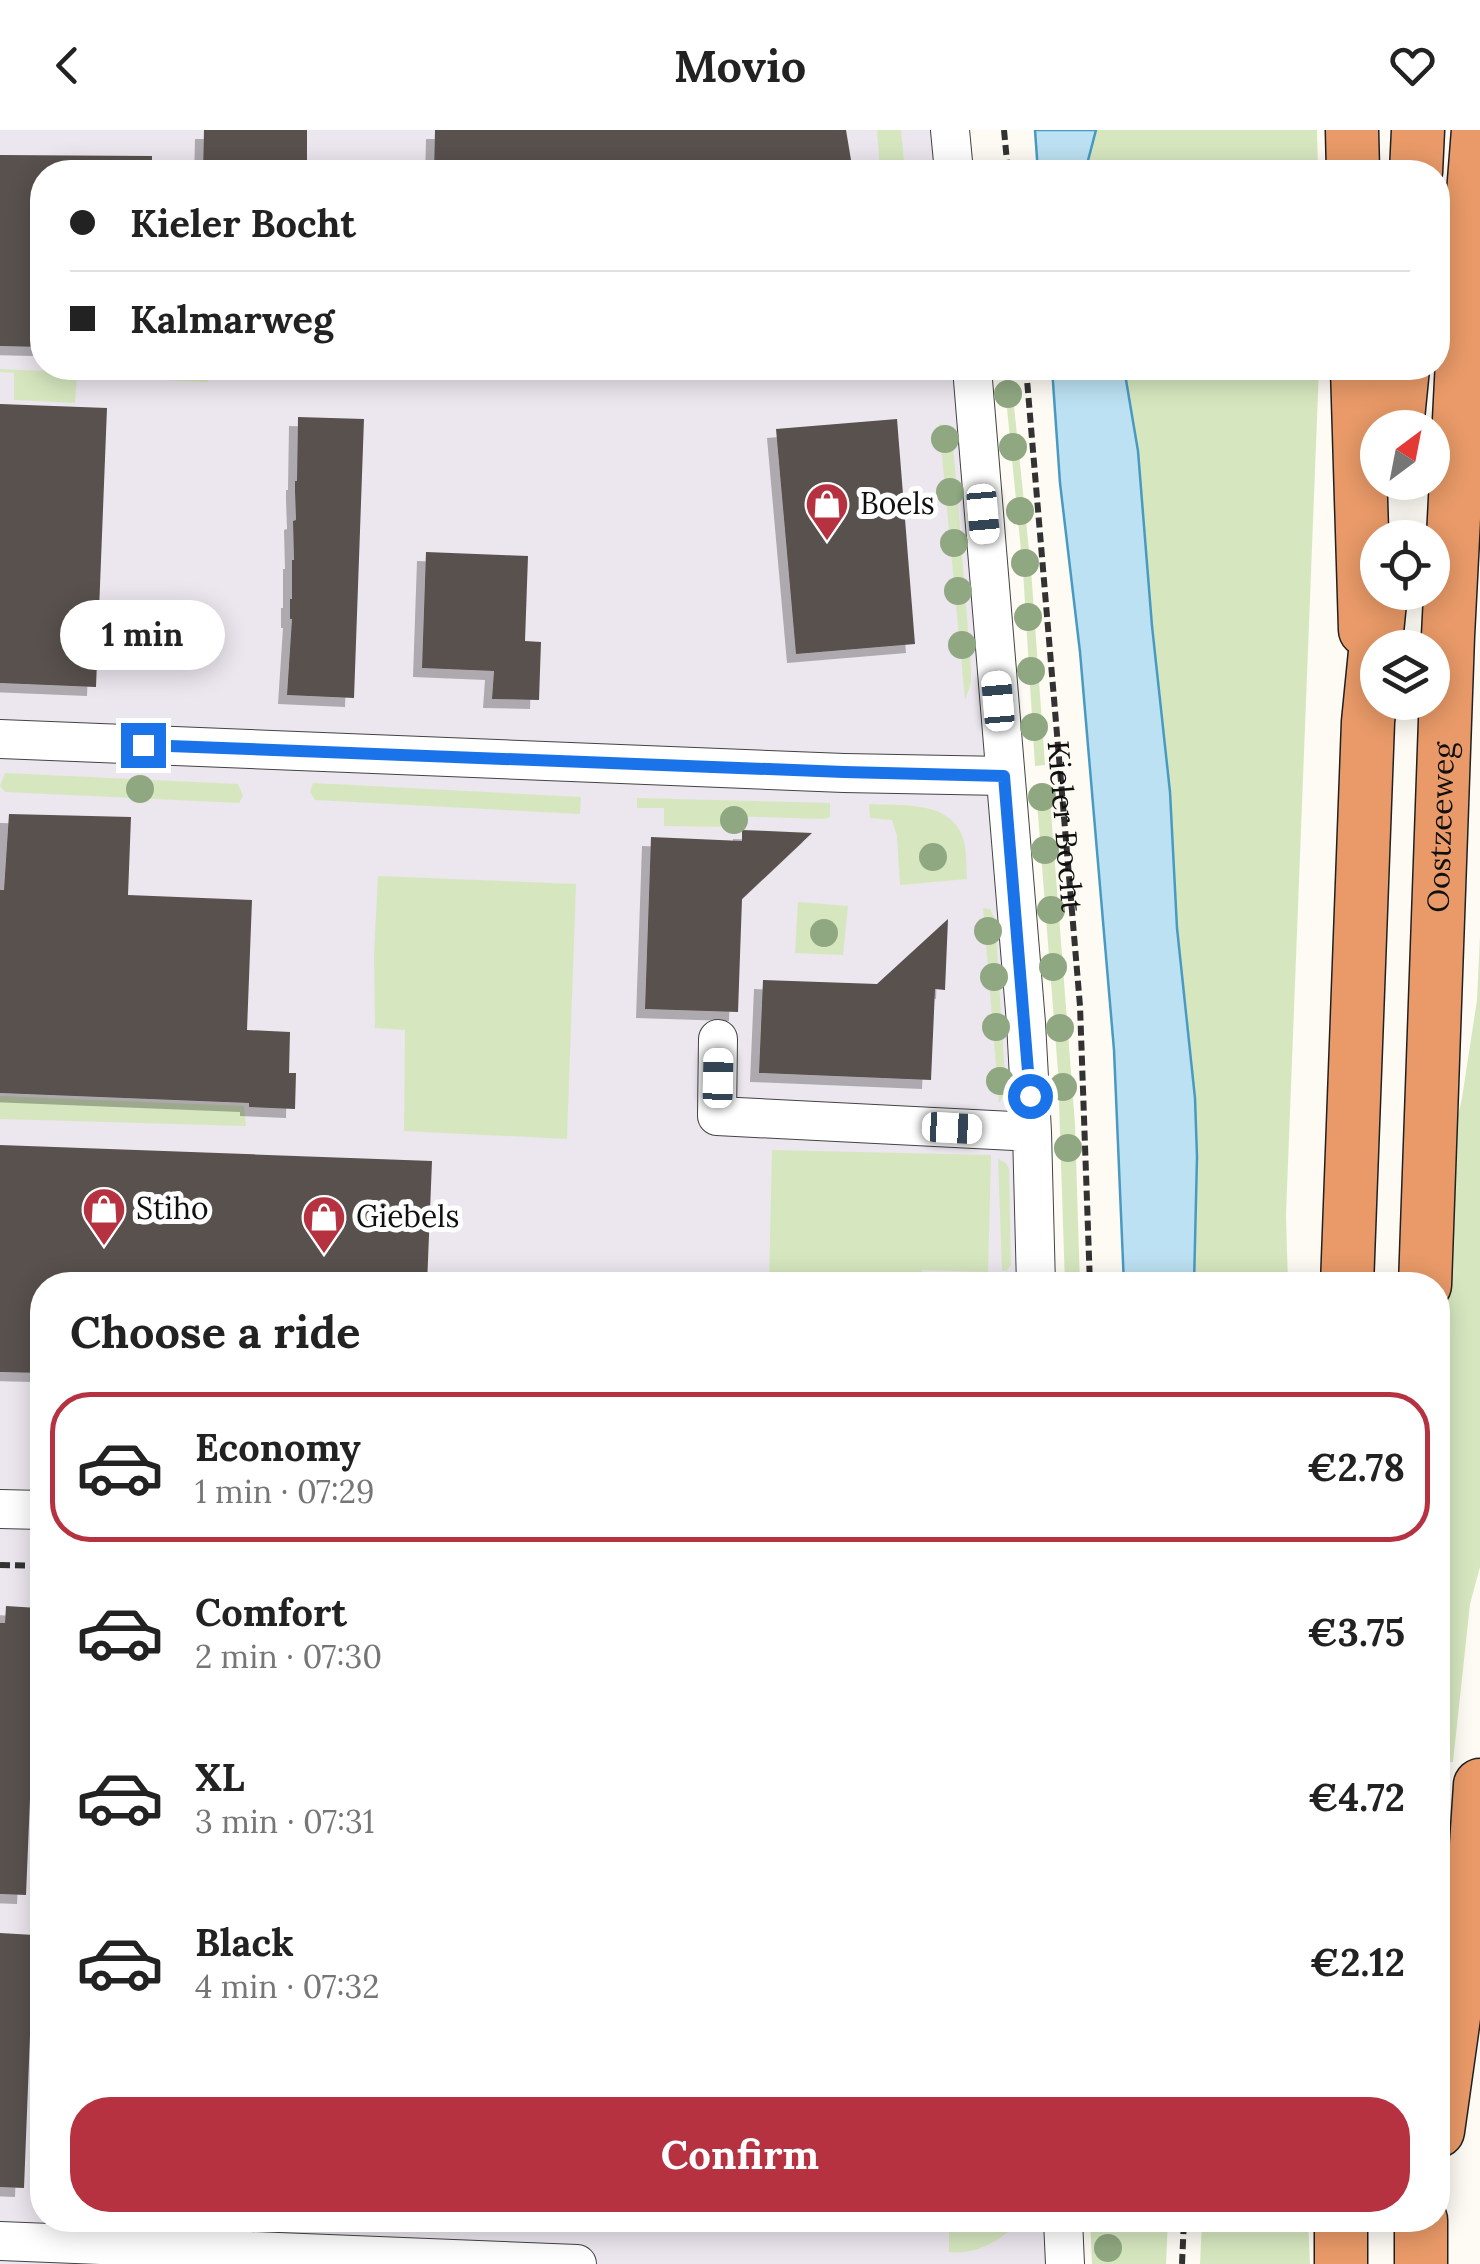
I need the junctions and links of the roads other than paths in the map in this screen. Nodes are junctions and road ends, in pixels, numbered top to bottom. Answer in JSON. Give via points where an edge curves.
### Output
{"nodes":[{"id":1,"x":950,"y":130,"type":"edge"},
{"id":2,"x":1352,"y":130,"type":"edge"},
{"id":3,"x":1418,"y":130,"type":"edge"},
{"id":4,"x":1478,"y":130,"type":"edge"},
{"id":5,"x":953,"y":160,"type":"edge"},
{"id":6,"x":1353,"y":160,"type":"edge"},
{"id":7,"x":1417,"y":160,"type":"edge"},
{"id":8,"x":973,"y":380,"type":"edge"},
{"id":9,"x":1357,"y":380,"type":"edge"},
{"id":10,"x":1402,"y":380,"type":"edge"},
{"id":11,"x":1399,"y":410,"type":"edge"},
{"id":12,"x":1379,"y":610,"type":"edge"},
{"id":13,"x":1368,"y":722,"type":"junction"},
{"id":14,"x":0,"y":740,"type":"edge"},
{"id":15,"x":1004,"y":776,"type":"junction"},
{"id":16,"x":718,"y":1039,"type":"dead end"},
{"id":17,"x":1032,"y":1132,"type":"junction"},
{"id":18,"x":1036,"y":1272,"type":"edge"},
{"id":19,"x":1347,"y":1272,"type":"edge"},
{"id":20,"x":1426,"y":1272,"type":"edge"},
{"id":21,"x":0,"y":1508,"type":"edge"},
{"id":22,"x":30,"y":1509,"type":"edge"},
{"id":23,"x":1480,"y":1785,"type":"edge"},
{"id":24,"x":1450,"y":2046,"type":"edge"},
{"id":25,"x":1063,"y":2232,"type":"edge"},
{"id":26,"x":1341,"y":2232,"type":"edge"},
{"id":27,"x":0,"y":2241,"type":"edge"},
{"id":28,"x":577,"y":2264,"type":"edge"},
{"id":29,"x":1064,"y":2264,"type":"edge"},
{"id":30,"x":1341,"y":2264,"type":"edge"}],
"edges":[{"from":1,"to":5,"type":"street"},
{"from":2,"to":6,"type":"highway"},
{"from":3,"to":7,"type":"highway"},
{"from":4,"to":20,"type":"highway","name":"Oostzeeweg","via":[[1448,636]]},
{"from":8,"to":15,"type":"street","name":"Kieler Bocht"},
{"from":9,"to":13,"type":"highway"},
{"from":10,"to":11,"type":"highway"},
{"from":12,"to":13,"type":"highway"},
{"from":13,"to":19,"type":"highway"},
{"from":14,"to":15,"type":"street"},
{"from":15,"to":17,"type":"street","name":"Kieler Bocht"},
{"from":16,"to":17,"type":"street","via":[[718,1116]]},
{"from":17,"to":18,"type":"street","name":"Kieler Bocht"},
{"from":21,"to":22,"type":"street"},
{"from":23,"to":24,"type":"highway"},
{"from":25,"to":29,"type":"street"},
{"from":26,"to":30,"type":"highway"},
{"from":27,"to":28,"type":"street"}]}
